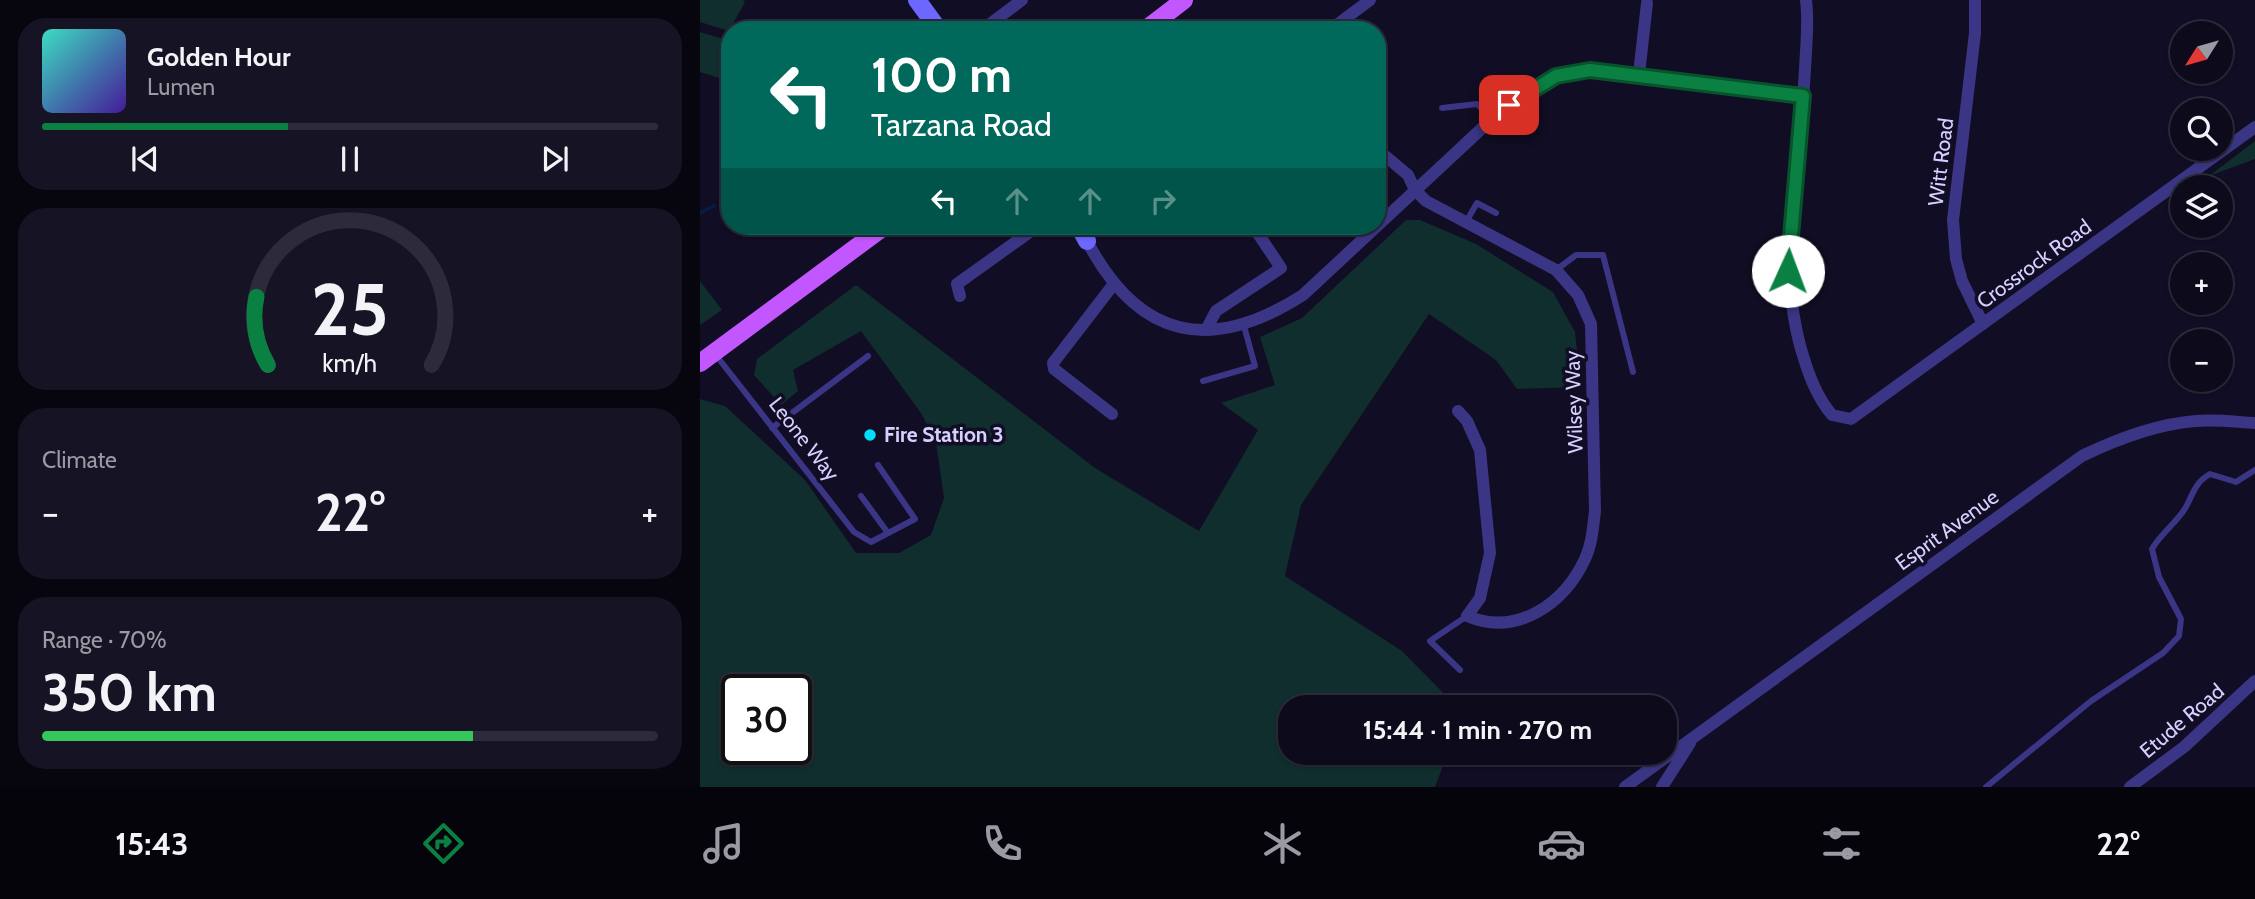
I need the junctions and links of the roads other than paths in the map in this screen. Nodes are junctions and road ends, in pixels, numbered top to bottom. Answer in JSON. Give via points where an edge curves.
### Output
{"nodes":[{"id":1,"x":917,"y":0,"type":"edge"},
{"id":2,"x":1023,"y":0,"type":"edge"},
{"id":3,"x":1184,"y":0,"type":"edge"},
{"id":4,"x":1370,"y":0,"type":"edge"},
{"id":5,"x":1806,"y":0,"type":"edge"},
{"id":6,"x":1975,"y":0,"type":"edge"},
{"id":7,"x":1647,"y":3,"type":"dead end"},
{"id":8,"x":932,"y":21,"type":"edge"},
{"id":9,"x":994,"y":21,"type":"edge"},
{"id":10,"x":1157,"y":21,"type":"edge"},
{"id":11,"x":1342,"y":21,"type":"edge"},
{"id":12,"x":1639,"y":74,"type":"junction"},
{"id":13,"x":1803,"y":96,"type":"junction"},
{"id":14,"x":1442,"y":108,"type":"dead end"},
{"id":15,"x":1492,"y":119,"type":"junction"},
{"id":16,"x":2255,"y":127,"type":"edge"},
{"id":17,"x":1386,"y":157,"type":"edge"},
{"id":18,"x":1415,"y":190,"type":"junction"},
{"id":19,"x":1496,"y":214,"type":"dead end"},
{"id":20,"x":1386,"y":217,"type":"edge"},
{"id":21,"x":1466,"y":222,"type":"junction"},
{"id":22,"x":873,"y":235,"type":"edge"},
{"id":23,"x":1025,"y":235,"type":"edge"},
{"id":24,"x":1084,"y":235,"type":"edge"},
{"id":25,"x":1259,"y":235,"type":"edge"},
{"id":26,"x":1367,"y":235,"type":"edge"},
{"id":27,"x":1556,"y":270,"type":"junction"},
{"id":28,"x":1113,"y":285,"type":"junction"},
{"id":29,"x":960,"y":296,"type":"dead end"},
{"id":30,"x":1983,"y":324,"type":"junction"},
{"id":31,"x":1244,"y":326,"type":"junction"},
{"id":32,"x":1206,"y":330,"type":"junction"},
{"id":33,"x":868,"y":356,"type":"dead end"},
{"id":34,"x":707,"y":358,"type":"edge"},
{"id":35,"x":1633,"y":373,"type":"dead end"},
{"id":36,"x":1203,"y":381,"type":"dead end"},
{"id":37,"x":1458,"y":411,"type":"dead end"},
{"id":38,"x":1112,"y":414,"type":"dead end"},
{"id":39,"x":2255,"y":423,"type":"edge"},
{"id":40,"x":772,"y":428,"type":"junction"},
{"id":41,"x":878,"y":465,"type":"dead end"},
{"id":42,"x":2255,"y":470,"type":"edge"},
{"id":43,"x":861,"y":496,"type":"dead end"},
{"id":44,"x":888,"y":533,"type":"junction"},
{"id":45,"x":1467,"y":616,"type":"junction"},
{"id":46,"x":1460,"y":670,"type":"dead end"},
{"id":47,"x":2255,"y":681,"type":"edge"},
{"id":48,"x":1691,"y":742,"type":"junction"},
{"id":49,"x":1645,"y":774,"type":"junction"},
{"id":50,"x":1625,"y":787,"type":"edge"},
{"id":51,"x":1662,"y":787,"type":"edge"},
{"id":52,"x":1986,"y":787,"type":"edge"},
{"id":53,"x":2130,"y":787,"type":"edge"}],
"edges":[{"from":1,"to":8,"type":"street"},
{"from":2,"to":9,"type":"street"},
{"from":3,"to":10,"type":"main road"},
{"from":4,"to":11,"type":"street"},
{"from":5,"to":13,"type":"street"},
{"from":6,"to":30,"type":"street","name":"Witt Road","via":[[1954,220],[1962,281]]},
{"from":7,"to":12,"type":"street"},
{"from":12,"to":13,"type":"street"},
{"from":12,"to":15,"type":"street","via":[[1590,70],[1556,76]]},
{"from":13,"to":30,"type":"street","name":"Crossrock Road","via":[[1787,254],[1788,288],[1804,362],[1820,401],[1832,415],[1851,419]]},
{"from":14,"to":15,"type":"lane","via":[[1478,104]]},
{"from":15,"to":18,"type":"street"},
{"from":16,"to":30,"type":"street","name":"Crossrock Road"},
{"from":17,"to":18,"type":"street","name":"Wilsey Way","via":[[1408,176]]},
{"from":18,"to":20,"type":"street"},
{"from":18,"to":21,"type":"street","name":"Wilsey Way"},
{"from":19,"to":21,"type":"lane","via":[[1476,202]]},
{"from":21,"to":27,"type":"street","name":"Wilsey Way"},
{"from":22,"to":34,"type":"main road"},
{"from":23,"to":29,"type":"street","via":[[957,284]]},
{"from":24,"to":28,"type":"street"},
{"from":25,"to":32,"type":"street","via":[[1282,268],[1216,311]]},
{"from":26,"to":31,"type":"street","via":[[1303,295]]},
{"from":27,"to":35,"type":"lane","via":[[1576,255],[1603,255]]},
{"from":27,"to":45,"type":"street","name":"Wilsey Way","via":[[1577,295],[1591,324],[1595,511],[1591,539],[1586,558],[1553,604],[1512,622],[1481,622]]},
{"from":28,"to":32,"type":"street","via":[[1139,309],[1173,325]]},
{"from":28,"to":38,"type":"street","via":[[1053,363],[1054,369]]},
{"from":31,"to":32,"type":"street"},
{"from":31,"to":36,"type":"lane","via":[[1255,366]]},
{"from":33,"to":40,"type":"lane"},
{"from":34,"to":40,"type":"lane","name":"Leone Way"},
{"from":37,"to":45,"type":"street","via":[[1480,450],[1490,553],[1480,598]]},
{"from":39,"to":48,"type":"street","name":"Esprit Avenue","via":[[2172,424],[2113,441],[2082,456]]},
{"from":40,"to":44,"type":"lane","name":"Leone Way","via":[[854,532],[871,542]]},
{"from":41,"to":44,"type":"lane","via":[[915,519]]},
{"from":42,"to":52,"type":"lane","via":[[2236,482],[2210,474],[2202,478],[2152,549],[2159,577],[2181,620],[2179,636],[2163,653],[2091,701]]},
{"from":43,"to":44,"type":"lane"},
{"from":45,"to":46,"type":"lane","via":[[1430,641]]},
{"from":47,"to":53,"type":"street","name":"Etude Road","via":[[2184,747]]},
{"from":48,"to":49,"type":"street","name":"Esprit Avenue","via":[[1671,751]]},
{"from":48,"to":51,"type":"street","name":"Esprit Avenue"},
{"from":49,"to":50,"type":"street","name":"Esprit Avenue"},
{"from":49,"to":51,"type":"street","name":"Esprit Avenue"}]}
